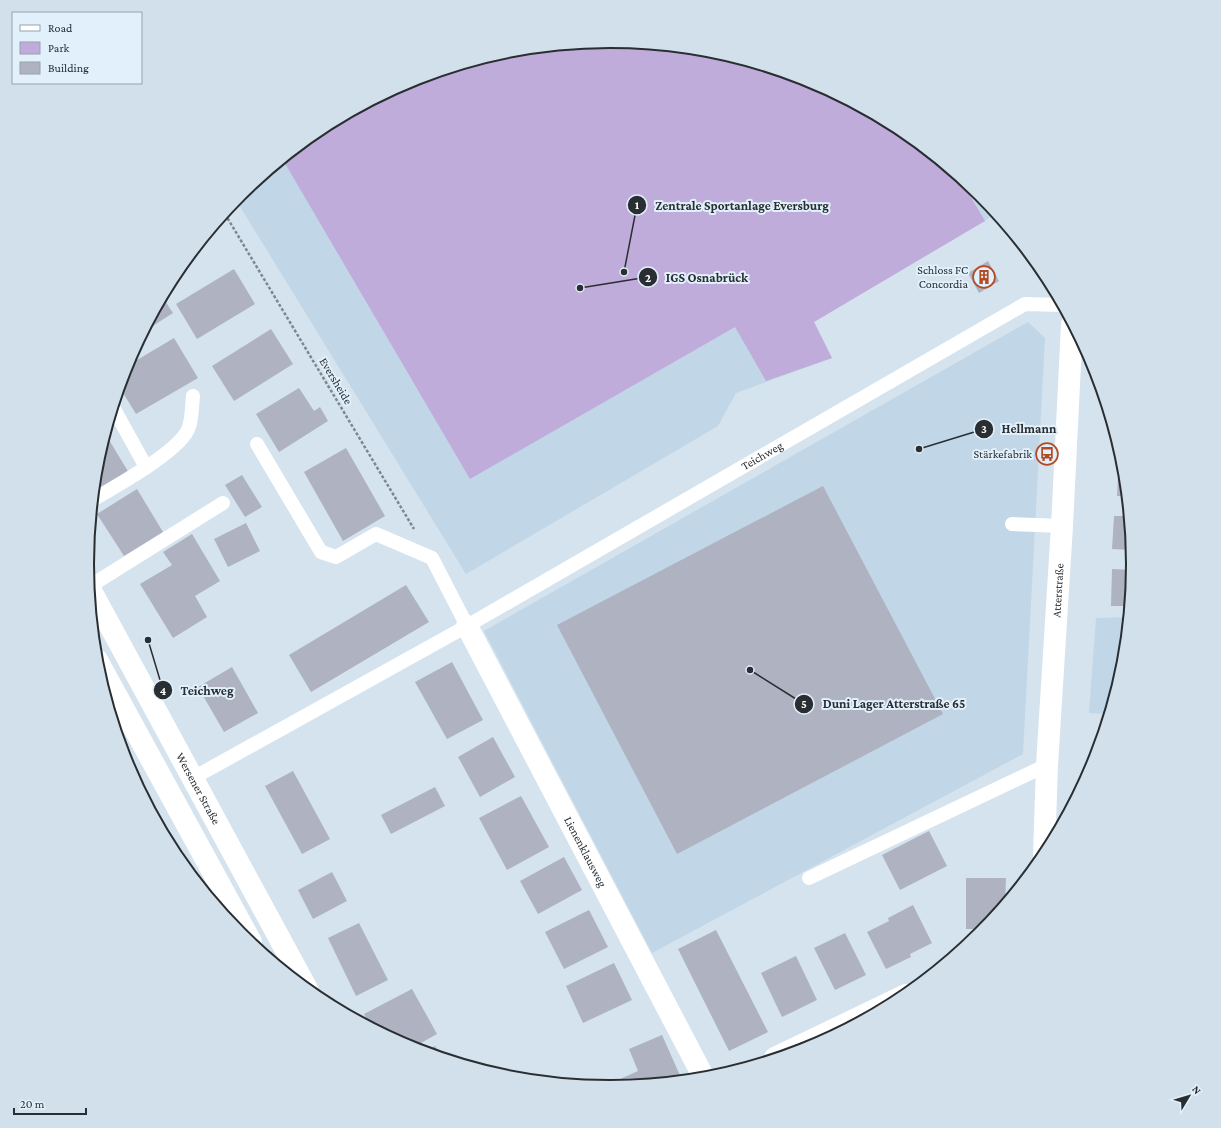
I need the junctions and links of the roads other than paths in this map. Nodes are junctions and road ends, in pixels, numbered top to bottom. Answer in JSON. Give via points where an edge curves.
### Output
{"nodes":[{"id":1,"x":1056,"y":305,"type":"edge"},
{"id":2,"x":1072,"y":333,"type":"edge"},
{"id":3,"x":193,"y":396,"type":"dead end"},
{"id":4,"x":117,"y":414,"type":"edge"},
{"id":5,"x":257,"y":444,"type":"dead end"},
{"id":6,"x":146,"y":467,"type":"junction"},
{"id":7,"x":99,"y":496,"type":"edge"},
{"id":8,"x":223,"y":503,"type":"dead end"},
{"id":9,"x":1012,"y":524,"type":"dead end"},
{"id":10,"x":1062,"y":526,"type":"junction"},
{"id":11,"x":95,"y":585,"type":"edge"},
{"id":12,"x":96,"y":599,"type":"edge"},
{"id":13,"x":467,"y":626,"type":"junction"},
{"id":14,"x":107,"y":679,"type":"edge"},
{"id":15,"x":1047,"y":765,"type":"junction"},
{"id":16,"x":193,"y":778,"type":"junction"},
{"id":17,"x":1044,"y":844,"type":"edge"},
{"id":18,"x":809,"y":878,"type":"dead end"},
{"id":19,"x":241,"y":923,"type":"edge"},
{"id":20,"x":300,"y":976,"type":"edge"},
{"id":21,"x":701,"y":1072,"type":"edge"}],
"edges":[{"from":1,"to":13,"type":"lane","name":"Teichweg","via":[[1025,304]]},
{"from":2,"to":10,"type":"street","name":"Atterstraße"},
{"from":3,"to":6,"type":"lane","via":[[189,428],[174,448]]},
{"from":4,"to":6,"type":"lane"},
{"from":5,"to":13,"type":"lane","via":[[321,552],[336,557],[376,534],[432,558]]},
{"from":6,"to":7,"type":"lane"},
{"from":8,"to":11,"type":"lane"},
{"from":9,"to":10,"type":"lane"},
{"from":10,"to":15,"type":"street","name":"Atterstraße"},
{"from":12,"to":16,"type":"street","name":"Wersener Straße"},
{"from":13,"to":16,"type":"lane","name":"Teichweg"},
{"from":13,"to":21,"type":"street","name":"Lienenklausweg"},
{"from":14,"to":19,"type":"street"},
{"from":15,"to":17,"type":"street","name":"Atterstraße"},
{"from":15,"to":18,"type":"lane"},
{"from":16,"to":20,"type":"street","name":"Wersener Straße"}]}
